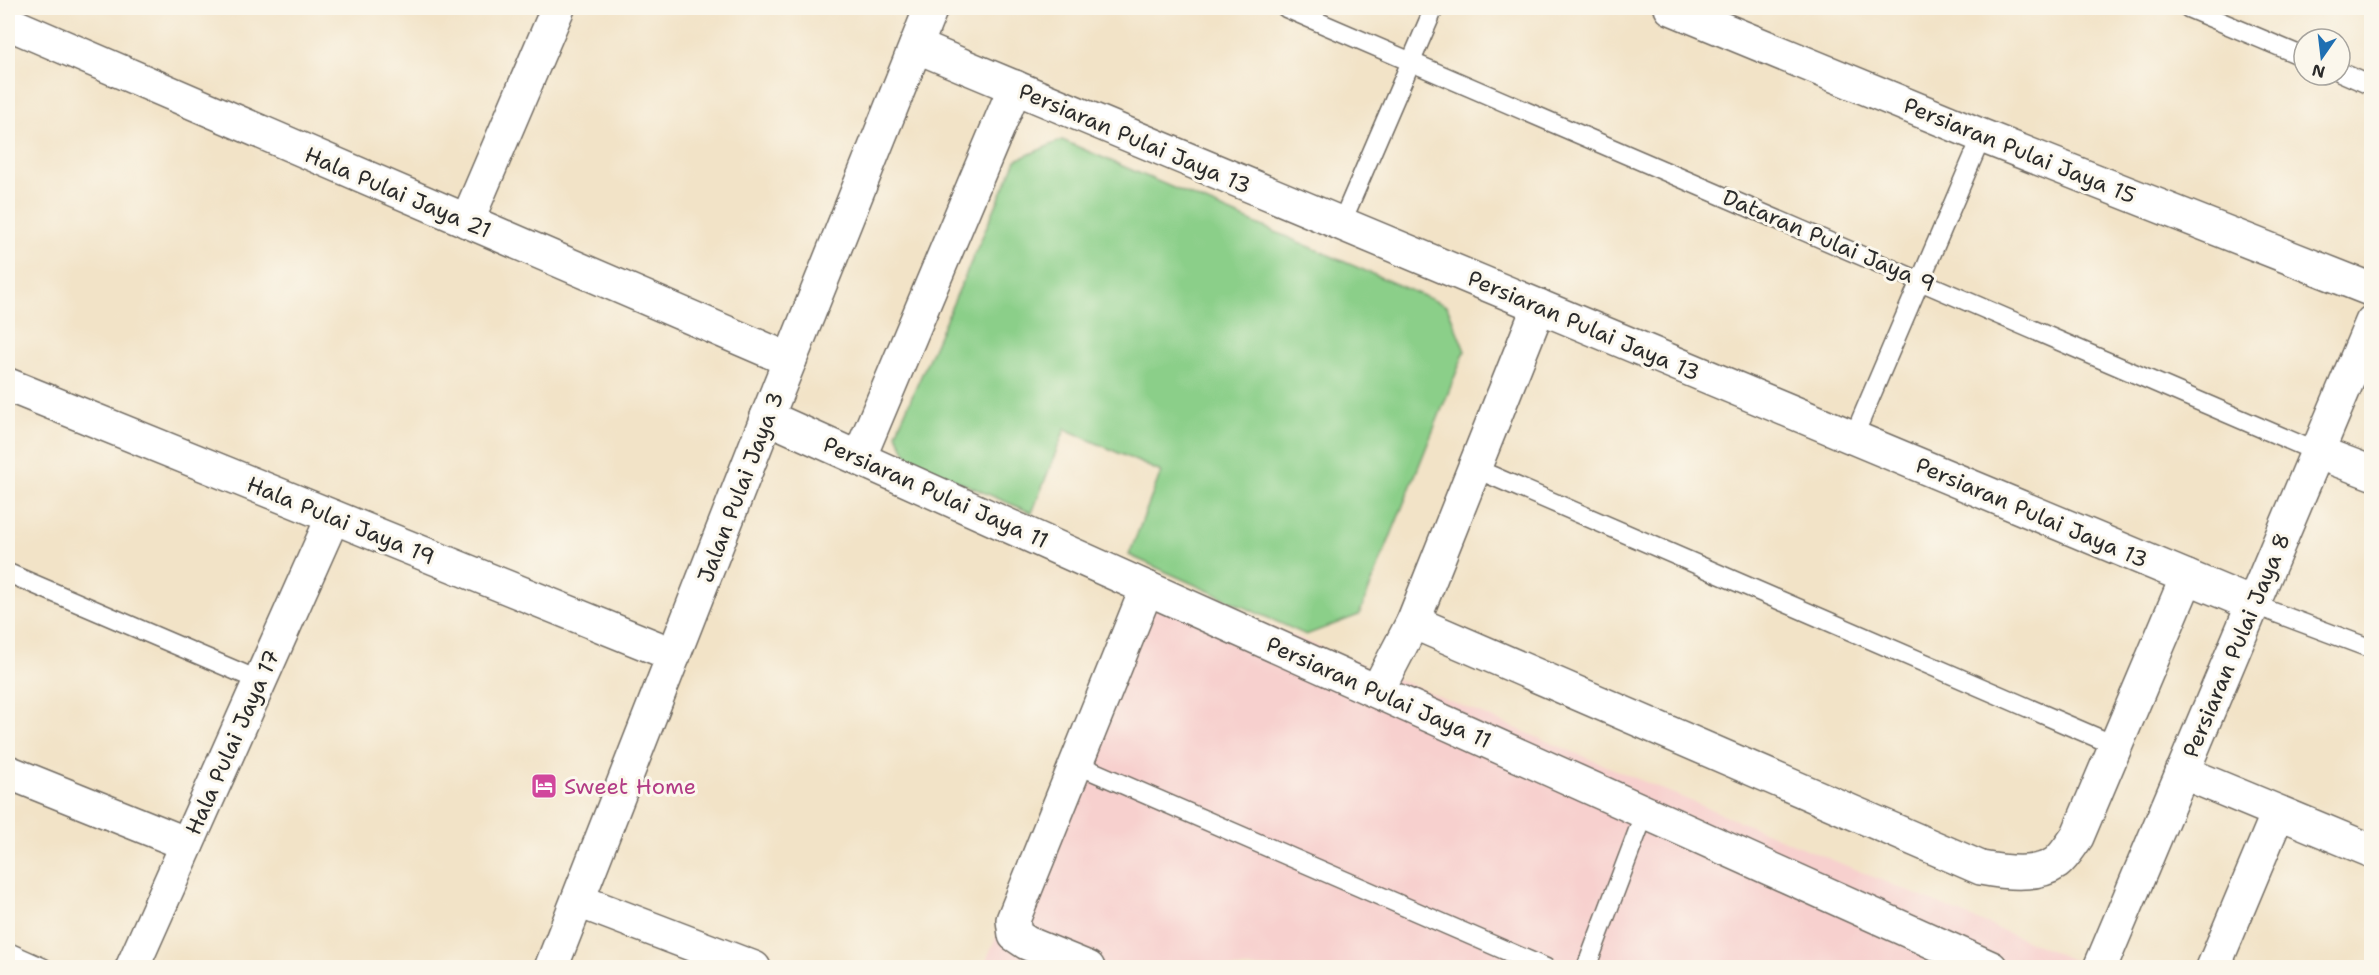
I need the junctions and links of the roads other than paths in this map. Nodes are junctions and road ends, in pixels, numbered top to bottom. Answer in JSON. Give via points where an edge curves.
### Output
{"nodes":[{"id":1,"x":558,"y":8,"type":"edge"},
{"id":2,"x":932,"y":8,"type":"edge"},
{"id":3,"x":1286,"y":8,"type":"edge"},
{"id":4,"x":1434,"y":8,"type":"edge"},
{"id":5,"x":1671,"y":8,"type":"edge"},
{"id":6,"x":2188,"y":8,"type":"edge"},
{"id":7,"x":8,"y":23,"type":"edge"},
{"id":8,"x":916,"y":46,"type":"junction"},
{"id":9,"x":2292,"y":52,"type":"edge"},
{"id":10,"x":1412,"y":60,"type":"junction"},
{"id":11,"x":2352,"y":77,"type":"edge"},
{"id":12,"x":2372,"y":86,"type":"edge"},
{"id":13,"x":1015,"y":87,"type":"junction"},
{"id":14,"x":1982,"y":136,"type":"junction"},
{"id":15,"x":467,"y":221,"type":"junction"},
{"id":16,"x":1341,"y":224,"type":"junction"},
{"id":17,"x":1920,"y":279,"type":"junction"},
{"id":18,"x":2372,"y":290,"type":"edge"},
{"id":19,"x":1539,"y":306,"type":"junction"},
{"id":20,"x":2372,"y":322,"type":"edge"},
{"id":21,"x":790,"y":360,"type":"junction"},
{"id":22,"x":8,"y":385,"type":"edge"},
{"id":23,"x":767,"y":417,"type":"junction"},
{"id":24,"x":1854,"y":438,"type":"junction"},
{"id":25,"x":2317,"y":452,"type":"junction"},
{"id":26,"x":859,"y":458,"type":"junction"},
{"id":27,"x":1474,"y":468,"type":"junction"},
{"id":28,"x":2372,"y":473,"type":"edge"},
{"id":29,"x":333,"y":517,"type":"junction"},
{"id":30,"x":8,"y":573,"type":"edge"},
{"id":31,"x":2187,"y":577,"type":"junction"},
{"id":32,"x":1147,"y":588,"type":"junction"},
{"id":33,"x":2252,"y":604,"type":"junction"},
{"id":34,"x":1413,"y":622,"type":"junction"},
{"id":35,"x":2372,"y":649,"type":"edge"},
{"id":36,"x":674,"y":655,"type":"junction"},
{"id":37,"x":260,"y":681,"type":"junction"},
{"id":38,"x":1377,"y":691,"type":"junction"},
{"id":39,"x":2114,"y":745,"type":"junction"},
{"id":40,"x":1076,"y":764,"type":"junction"},
{"id":41,"x":8,"y":772,"type":"edge"},
{"id":42,"x":2182,"y":772,"type":"junction"},
{"id":43,"x":1645,"y":812,"type":"junction"},
{"id":44,"x":2278,"y":813,"type":"junction"},
{"id":45,"x":187,"y":844,"type":"junction"},
{"id":46,"x":2372,"y":851,"type":"edge"},
{"id":47,"x":579,"y":901,"type":"junction"},
{"id":48,"x":8,"y":952,"type":"edge"},
{"id":49,"x":44,"y":968,"type":"edge"},
{"id":50,"x":132,"y":968,"type":"edge"},
{"id":51,"x":551,"y":968,"type":"edge"},
{"id":52,"x":754,"y":968,"type":"edge"},
{"id":53,"x":1088,"y":968,"type":"edge"},
{"id":54,"x":1546,"y":968,"type":"edge"},
{"id":55,"x":1586,"y":968,"type":"edge"},
{"id":56,"x":1991,"y":968,"type":"edge"},
{"id":57,"x":2100,"y":968,"type":"edge"},
{"id":58,"x":2213,"y":968,"type":"edge"}],
"edges":[{"from":1,"to":15,"type":"street"},
{"from":2,"to":8,"type":"street","name":"Jalan Pulai Jaya 3"},
{"from":3,"to":10,"type":"lane","name":"Dataran Pulai Jaya 9"},
{"from":4,"to":10,"type":"lane"},
{"from":5,"to":14,"type":"street","name":"Persiaran Pulai Jaya 15"},
{"from":6,"to":9,"type":"lane"},
{"from":7,"to":15,"type":"street","name":"Hala Pulai Jaya 21"},
{"from":8,"to":13,"type":"street","name":"Persiaran Pulai Jaya 13"},
{"from":8,"to":21,"type":"street","name":"Jalan Pulai Jaya 3"},
{"from":10,"to":16,"type":"lane"},
{"from":10,"to":17,"type":"lane","name":"Dataran Pulai Jaya 9"},
{"from":11,"to":12,"type":"lane"},
{"from":13,"to":16,"type":"street","name":"Persiaran Pulai Jaya 13"},
{"from":13,"to":26,"type":"street"},
{"from":14,"to":17,"type":"lane"},
{"from":14,"to":18,"type":"street","name":"Persiaran Pulai Jaya 15"},
{"from":15,"to":21,"type":"street","name":"Hala Pulai Jaya 21"},
{"from":16,"to":19,"type":"street","name":"Persiaran Pulai Jaya 13"},
{"from":17,"to":24,"type":"lane"},
{"from":17,"to":25,"type":"lane","name":"Dataran Pulai Jaya 9"},
{"from":19,"to":24,"type":"street","name":"Persiaran Pulai Jaya 13"},
{"from":19,"to":27,"type":"street"},
{"from":20,"to":25,"type":"street","name":"Persiaran Pulai Jaya 8"},
{"from":21,"to":23,"type":"street","name":"Jalan Pulai Jaya 3"},
{"from":22,"to":29,"type":"street","name":"Hala Pulai Jaya 19"},
{"from":23,"to":26,"type":"street","name":"Persiaran Pulai Jaya 11"},
{"from":23,"to":36,"type":"street","name":"Jalan Pulai Jaya 3"},
{"from":24,"to":31,"type":"street","name":"Persiaran Pulai Jaya 13"},
{"from":25,"to":28,"type":"street","name":"Dataran Pulai Jaya 9"},
{"from":25,"to":33,"type":"street","name":"Persiaran Pulai Jaya 8"},
{"from":26,"to":32,"type":"street","name":"Persiaran Pulai Jaya 11"},
{"from":27,"to":34,"type":"street"},
{"from":27,"to":39,"type":"lane"},
{"from":29,"to":36,"type":"street","name":"Hala Pulai Jaya 19"},
{"from":29,"to":37,"type":"street","name":"Hala Pulai Jaya 17"},
{"from":30,"to":37,"type":"lane"},
{"from":31,"to":33,"type":"street","name":"Persiaran Pulai Jaya 13"},
{"from":31,"to":39,"type":"street"},
{"from":32,"to":38,"type":"street","name":"Persiaran Pulai Jaya 11"},
{"from":32,"to":40,"type":"street"},
{"from":33,"to":35,"type":"lane"},
{"from":33,"to":42,"type":"street","name":"Persiaran Pulai Jaya 8"},
{"from":34,"to":38,"type":"street"},
{"from":34,"to":39,"type":"street","via":[[1981,867],[2005,873],[2055,863],[2077,837]]},
{"from":36,"to":47,"type":"street","name":"Jalan Pulai Jaya 3"},
{"from":37,"to":45,"type":"street","name":"Hala Pulai Jaya 17"},
{"from":38,"to":43,"type":"street","name":"Persiaran Pulai Jaya 11"},
{"from":40,"to":53,"type":"street","via":[[1013,920],[1015,935],[1027,943]]},
{"from":40,"to":54,"type":"lane"},
{"from":41,"to":45,"type":"street"},
{"from":42,"to":44,"type":"street"},
{"from":42,"to":57,"type":"street","name":"Persiaran Pulai Jaya 8"},
{"from":43,"to":55,"type":"lane"},
{"from":43,"to":56,"type":"street","name":"Persiaran Pulai Jaya 11"},
{"from":44,"to":46,"type":"street"},
{"from":44,"to":58,"type":"street"},
{"from":45,"to":50,"type":"street","name":"Hala Pulai Jaya 17"},
{"from":47,"to":51,"type":"street","name":"Jalan Pulai Jaya 3"},
{"from":47,"to":52,"type":"street"},
{"from":48,"to":49,"type":"lane"}]}
